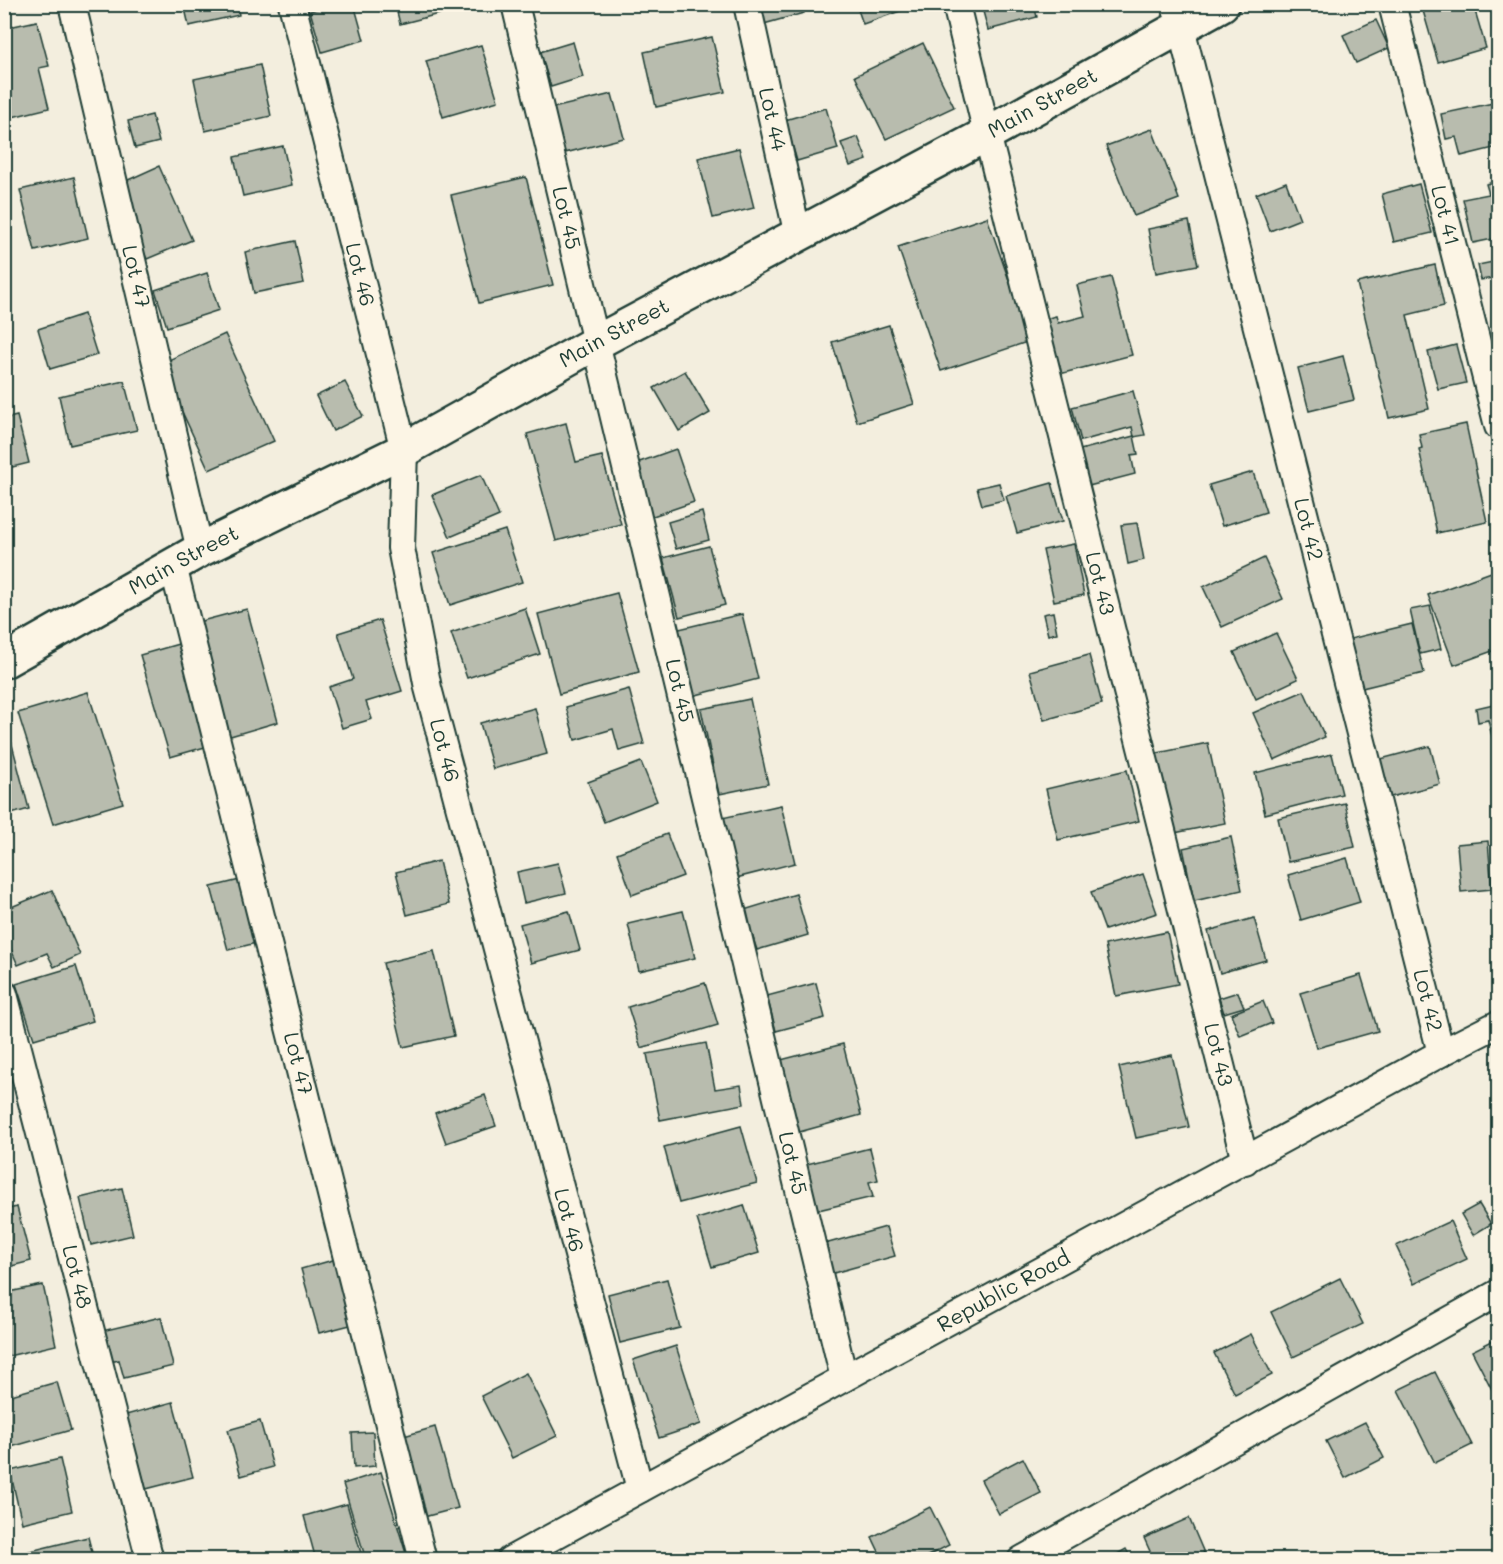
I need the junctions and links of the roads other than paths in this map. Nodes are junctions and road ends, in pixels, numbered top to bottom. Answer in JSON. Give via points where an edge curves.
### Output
{"nodes":[{"id":1,"x":72,"y":4,"type":"edge"},
{"id":2,"x":292,"y":4,"type":"edge"},
{"id":3,"x":515,"y":4,"type":"edge"},
{"id":4,"x":747,"y":4,"type":"edge"},
{"id":5,"x":956,"y":4,"type":"edge"},
{"id":6,"x":1222,"y":4,"type":"edge"},
{"id":7,"x":1392,"y":4,"type":"edge"},
{"id":8,"x":1178,"y":15,"type":"edge"},
{"id":9,"x":987,"y":134,"type":"junction"},
{"id":10,"x":798,"y":236,"type":"junction"},
{"id":11,"x":597,"y":342,"type":"junction"},
{"id":12,"x":1498,"y":426,"type":"edge"},
{"id":13,"x":404,"y":450,"type":"junction"},
{"id":14,"x":187,"y":558,"type":"junction"},
{"id":15,"x":4,"y":661,"type":"edge"},
{"id":16,"x":4,"y":994,"type":"edge"},
{"id":17,"x":1498,"y":1024,"type":"edge"},
{"id":18,"x":1441,"y":1053,"type":"junction"},
{"id":19,"x":1245,"y":1161,"type":"junction"},
{"id":20,"x":1498,"y":1293,"type":"edge"},
{"id":21,"x":844,"y":1378,"type":"junction"},
{"id":22,"x":640,"y":1490,"type":"junction"},
{"id":23,"x":150,"y":1560,"type":"edge"},
{"id":24,"x":423,"y":1560,"type":"edge"},
{"id":25,"x":510,"y":1560,"type":"edge"},
{"id":26,"x":1021,"y":1560,"type":"edge"}],
"edges":[{"from":1,"to":14,"type":"street","name":"Lot 47"},
{"from":2,"to":13,"type":"street","name":"Lot 46"},
{"from":3,"to":11,"type":"street","name":"Lot 45"},
{"from":4,"to":10,"type":"street","name":"Lot 44"},
{"from":5,"to":9,"type":"street","name":"Lot 43"},
{"from":6,"to":8,"type":"street","name":"Main Street"},
{"from":7,"to":12,"type":"street","name":"Lot 41"},
{"from":8,"to":9,"type":"street","name":"Main Street"},
{"from":8,"to":18,"type":"street","name":"Lot 42"},
{"from":9,"to":10,"type":"street","name":"Main Street"},
{"from":9,"to":19,"type":"street","name":"Lot 43"},
{"from":10,"to":11,"type":"street","name":"Main Street"},
{"from":11,"to":13,"type":"street","name":"Main Street"},
{"from":11,"to":21,"type":"street","name":"Lot 45"},
{"from":13,"to":14,"type":"street","name":"Main Street"},
{"from":13,"to":22,"type":"street","name":"Lot 46","via":[[401,548],[428,688]]},
{"from":14,"to":15,"type":"street","name":"Main Street"},
{"from":14,"to":24,"type":"street","name":"Lot 47"},
{"from":16,"to":23,"type":"street","name":"Lot 48"},
{"from":17,"to":18,"type":"street","name":"Republic Road"},
{"from":18,"to":19,"type":"street","name":"Republic Road"},
{"from":19,"to":21,"type":"street","name":"Republic Road"},
{"from":20,"to":26,"type":"street"},
{"from":21,"to":22,"type":"street","name":"Republic Road"},
{"from":22,"to":25,"type":"street","name":"Republic Road"}]}
